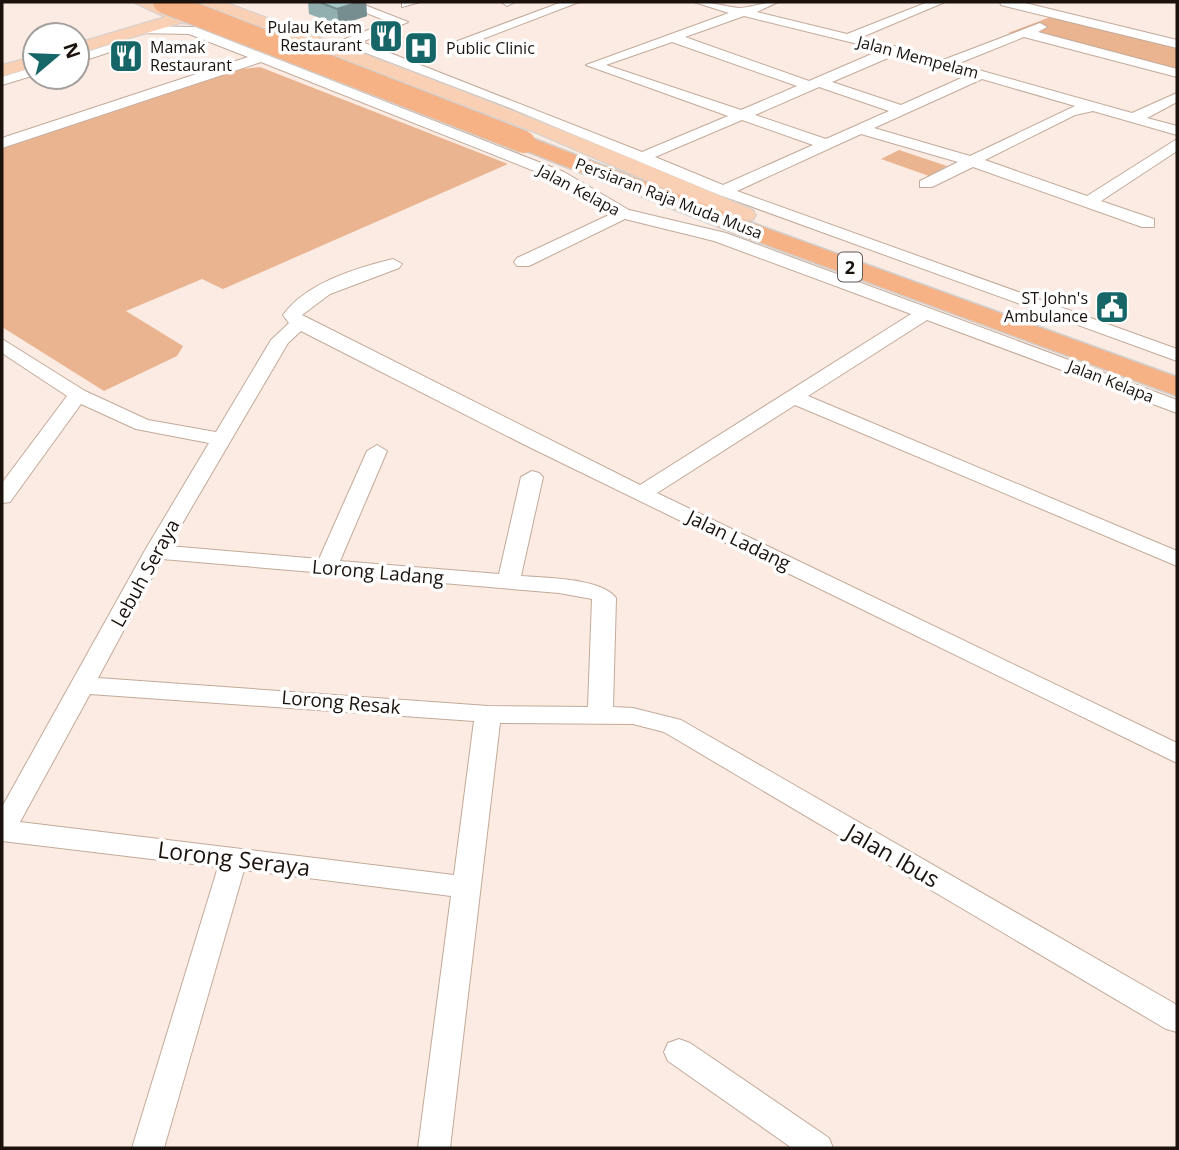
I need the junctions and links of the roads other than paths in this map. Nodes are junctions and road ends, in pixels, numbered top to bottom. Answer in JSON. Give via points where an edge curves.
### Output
{"nodes":[{"id":1,"x":345,"y":2,"type":"edge"},
{"id":2,"x":573,"y":2,"type":"edge"},
{"id":3,"x":700,"y":2,"type":"edge"},
{"id":4,"x":772,"y":2,"type":"edge"},
{"id":5,"x":939,"y":2,"type":"edge"},
{"id":6,"x":1006,"y":2,"type":"edge"},
{"id":7,"x":218,"y":3,"type":"edge"},
{"id":8,"x":247,"y":9,"type":"edge"},
{"id":9,"x":740,"y":13,"type":"junction"},
{"id":10,"x":162,"y":14,"type":"edge"},
{"id":11,"x":1068,"y":17,"type":"junction"},
{"id":12,"x":280,"y":27,"type":"junction"},
{"id":13,"x":1025,"y":33,"type":"junction"},
{"id":14,"x":91,"y":36,"type":"edge"},
{"id":15,"x":672,"y":37,"type":"junction"},
{"id":16,"x":848,"y":38,"type":"junction"},
{"id":17,"x":120,"y":41,"type":"junction"},
{"id":18,"x":229,"y":41,"type":"junction"},
{"id":19,"x":314,"y":41,"type":"junction"},
{"id":20,"x":350,"y":42,"type":"junction"},
{"id":21,"x":462,"y":42,"type":"dead end"},
{"id":22,"x":1177,"y":44,"type":"edge"},
{"id":23,"x":91,"y":46,"type":"edge"},
{"id":24,"x":894,"y":50,"type":"junction"},
{"id":25,"x":91,"y":53,"type":"edge"},
{"id":26,"x":21,"y":56,"type":"edge"},
{"id":27,"x":260,"y":58,"type":"junction"},
{"id":28,"x":2,"y":62,"type":"edge"},
{"id":29,"x":945,"y":64,"type":"junction"},
{"id":30,"x":21,"y":65,"type":"edge"},
{"id":31,"x":2,"y":71,"type":"edge"},
{"id":32,"x":1177,"y":73,"type":"edge"},
{"id":33,"x":21,"y":75,"type":"edge"},
{"id":34,"x":980,"y":75,"type":"junction"},
{"id":35,"x":319,"y":76,"type":"junction"},
{"id":36,"x":428,"y":78,"type":"junction"},
{"id":37,"x":2,"y":81,"type":"edge"},
{"id":38,"x":813,"y":84,"type":"junction"},
{"id":39,"x":1177,"y":97,"type":"edge"},
{"id":40,"x":1093,"y":107,"type":"junction"},
{"id":41,"x":901,"y":110,"type":"junction"},
{"id":42,"x":743,"y":114,"type":"junction"},
{"id":43,"x":1134,"y":118,"type":"junction"},
{"id":44,"x":860,"y":129,"type":"junction"},
{"id":45,"x":1177,"y":131,"type":"edge"},
{"id":46,"x":2,"y":144,"type":"edge"},
{"id":47,"x":826,"y":144,"type":"junction"},
{"id":48,"x":1177,"y":144,"type":"edge"},
{"id":49,"x":660,"y":150,"type":"junction"},
{"id":50,"x":641,"y":158,"type":"junction"},
{"id":51,"x":972,"y":161,"type":"junction"},
{"id":52,"x":743,"y":182,"type":"junction"},
{"id":53,"x":926,"y":184,"type":"dead end"},
{"id":54,"x":723,"y":191,"type":"junction"},
{"id":55,"x":1088,"y":202,"type":"junction"},
{"id":56,"x":623,"y":214,"type":"junction"},
{"id":57,"x":749,"y":223,"type":"junction"},
{"id":58,"x":1148,"y":223,"type":"dead end"},
{"id":59,"x":523,"y":262,"type":"dead end"},
{"id":60,"x":393,"y":264,"type":"dead end"},
{"id":61,"x":924,"y":314,"type":"junction"},
{"id":62,"x":301,"y":324,"type":"junction"},
{"id":63,"x":2,"y":345,"type":"edge"},
{"id":64,"x":1173,"y":362,"type":"edge"},
{"id":65,"x":1177,"y":387,"type":"edge"},
{"id":66,"x":78,"y":395,"type":"junction"},
{"id":67,"x":796,"y":398,"type":"junction"},
{"id":68,"x":1177,"y":407,"type":"edge"},
{"id":69,"x":222,"y":439,"type":"junction"},
{"id":70,"x":377,"y":451,"type":"dead end"},
{"id":71,"x":532,"y":477,"type":"dead end"},
{"id":72,"x":643,"y":493,"type":"junction"},
{"id":73,"x":2,"y":497,"type":"edge"},
{"id":74,"x":155,"y":552,"type":"junction"},
{"id":75,"x":1177,"y":559,"type":"edge"},
{"id":76,"x":326,"y":568,"type":"junction"},
{"id":77,"x":508,"y":583,"type":"junction"},
{"id":78,"x":82,"y":685,"type":"junction"},
{"id":79,"x":488,"y":714,"type":"junction"},
{"id":80,"x":600,"y":717,"type":"junction"},
{"id":81,"x":1177,"y":754,"type":"edge"},
{"id":82,"x":2,"y":831,"type":"edge"},
{"id":83,"x":234,"y":859,"type":"junction"},
{"id":84,"x":465,"y":887,"type":"junction"},
{"id":85,"x":1177,"y":1020,"type":"edge"},
{"id":86,"x":679,"y":1052,"type":"dead end"},
{"id":87,"x":148,"y":1148,"type":"edge"},
{"id":88,"x":434,"y":1148,"type":"edge"},
{"id":89,"x":817,"y":1148,"type":"edge"}],
"edges":[{"from":1,"to":20,"type":"street","via":[[401,22]]},
{"from":2,"to":21,"type":"street"},
{"from":3,"to":9,"type":"street","name":"Jalan Mempelam"},
{"from":4,"to":9,"type":"street"},
{"from":5,"to":16,"type":"street"},
{"from":6,"to":11,"type":"street"},
{"from":7,"to":8,"type":"main road"},
{"from":7,"to":10,"type":"main road"},
{"from":8,"to":12,"type":"main road"},
{"from":9,"to":15,"type":"street"},
{"from":9,"to":16,"type":"street","name":"Jalan Mempelam"},
{"from":10,"to":14,"type":"main road"},
{"from":10,"to":17,"type":"main road"},
{"from":10,"to":18,"type":"highway"},
{"from":10,"to":18,"type":"street","name":"Jalan Kelapa","via":[[191,30]]},
{"from":10,"to":57,"type":"highway","name":"Persiaran Raja Muda Musa","number":"2","bridge":true,"via":[[529,139]]},
{"from":11,"to":13,"type":"street"},
{"from":11,"to":22,"type":"street"},
{"from":12,"to":18,"type":"main road","via":[[260,24],[232,29]]},
{"from":12,"to":19,"type":"main road"},
{"from":13,"to":29,"type":"street"},
{"from":13,"to":32,"type":"street"},
{"from":15,"to":38,"type":"street"},
{"from":15,"to":42,"type":"street","via":[[593,65]]},
{"from":16,"to":24,"type":"street","name":"Jalan Mempelam"},
{"from":17,"to":23,"type":"main road"},
{"from":17,"to":25,"type":"street"},
{"from":18,"to":27,"type":"street","name":"Jalan Kelapa"},
{"from":18,"to":35,"type":"highway"},
{"from":19,"to":20,"type":"main road"},
{"from":19,"to":36,"type":"main road"},
{"from":20,"to":36,"type":"street"},
{"from":24,"to":29,"type":"street","name":"Jalan Mempelam"},
{"from":24,"to":38,"type":"street"},
{"from":26,"to":28,"type":"main road"},
{"from":27,"to":35,"type":"street","name":"Jalan Kelapa"},
{"from":27,"to":46,"type":"street"},
{"from":29,"to":34,"type":"street","name":"Jalan Mempelam"},
{"from":30,"to":31,"type":"main road"},
{"from":33,"to":37,"type":"street"},
{"from":34,"to":40,"type":"street","name":"Jalan Mempelam"},
{"from":34,"to":41,"type":"street"},
{"from":35,"to":56,"type":"street","name":"Jalan Kelapa","via":[[558,175]]},
{"from":35,"to":57,"type":"highway","via":[[704,218]]},
{"from":36,"to":50,"type":"street"},
{"from":36,"to":57,"type":"main road","via":[[668,180]]},
{"from":38,"to":41,"type":"street"},
{"from":38,"to":42,"type":"street"},
{"from":39,"to":43,"type":"street"},
{"from":40,"to":43,"type":"street","name":"Jalan Mempelam"},
{"from":40,"to":51,"type":"street","via":[[1070,112]]},
{"from":41,"to":44,"type":"street"},
{"from":42,"to":47,"type":"street"},
{"from":42,"to":49,"type":"street"},
{"from":43,"to":45,"type":"street","name":"Jalan Mempelam"},
{"from":44,"to":47,"type":"street"},
{"from":44,"to":51,"type":"street"},
{"from":47,"to":52,"type":"street"},
{"from":48,"to":55,"type":"street"},
{"from":49,"to":50,"type":"street"},
{"from":49,"to":52,"type":"street"},
{"from":50,"to":54,"type":"street"},
{"from":51,"to":53,"type":"street"},
{"from":51,"to":55,"type":"street"},
{"from":52,"to":54,"type":"street"},
{"from":54,"to":64,"type":"street"},
{"from":55,"to":58,"type":"street"},
{"from":56,"to":59,"type":"street"},
{"from":56,"to":61,"type":"street","name":"Jalan Kelapa","via":[[720,237]]},
{"from":57,"to":64,"type":"highway","name":"Persiaran Raja Muda Musa","number":"2"},
{"from":57,"to":65,"type":"highway","name":"Persiaran Raja Muda Musa","number":"2"},
{"from":60,"to":62,"type":"street","via":[[318,293],[292,315]]},
{"from":61,"to":67,"type":"street"},
{"from":61,"to":68,"type":"street","name":"Jalan Kelapa"},
{"from":62,"to":69,"type":"street","name":"Lebuh Seraya","via":[[279,340]]},
{"from":62,"to":72,"type":"street","name":"Jalan Ladang"},
{"from":63,"to":66,"type":"street"},
{"from":66,"to":69,"type":"street","via":[[143,425]]},
{"from":66,"to":73,"type":"street"},
{"from":67,"to":72,"type":"street"},
{"from":67,"to":75,"type":"street"},
{"from":69,"to":74,"type":"street","name":"Lebuh Seraya"},
{"from":70,"to":76,"type":"street"},
{"from":71,"to":77,"type":"street"},
{"from":72,"to":81,"type":"street","name":"Jalan Ladang"},
{"from":74,"to":76,"type":"street","name":"Lorong Ladang"},
{"from":74,"to":78,"type":"street","name":"Lebuh Seraya"},
{"from":76,"to":77,"type":"street","name":"Lorong Ladang"},
{"from":77,"to":80,"type":"street","name":"Lorong Ladang","via":[[589,589],[604,598]]},
{"from":78,"to":79,"type":"street","name":"Lorong Resak"},
{"from":78,"to":82,"type":"street","name":"Lebuh Seraya"},
{"from":79,"to":80,"type":"street","name":"Lorong Resak"},
{"from":79,"to":84,"type":"street"},
{"from":80,"to":85,"type":"street","name":"Jalan Ibus","via":[[647,717],[673,726]]},
{"from":82,"to":83,"type":"street","name":"Lorong Seraya"},
{"from":83,"to":84,"type":"street","name":"Lorong Seraya"},
{"from":83,"to":87,"type":"street"},
{"from":84,"to":88,"type":"street"},
{"from":86,"to":89,"type":"street"}]}
